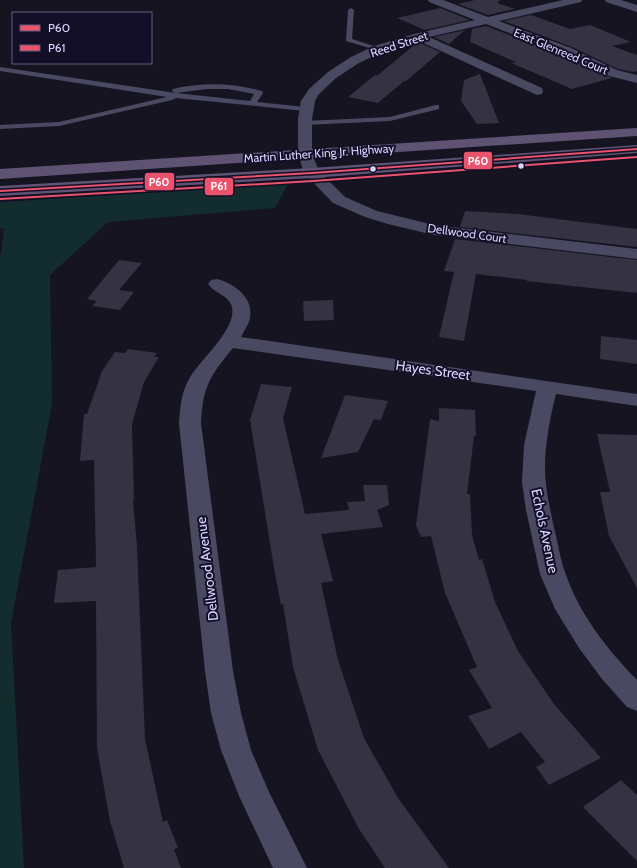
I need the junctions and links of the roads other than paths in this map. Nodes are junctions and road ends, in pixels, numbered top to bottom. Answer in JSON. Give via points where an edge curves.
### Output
{"nodes":[{"id":1,"x":433,"y":0,"type":"edge"},
{"id":2,"x":578,"y":0,"type":"edge"},
{"id":3,"x":610,"y":0,"type":"edge"},
{"id":4,"x":637,"y":9,"type":"edge"},
{"id":5,"x":351,"y":10,"type":"dead end"},
{"id":6,"x":486,"y":20,"type":"junction"},
{"id":7,"x":418,"y":36,"type":"junction"},
{"id":8,"x":378,"y":49,"type":"junction"},
{"id":9,"x":0,"y":69,"type":"edge"},
{"id":10,"x":637,"y":79,"type":"edge"},
{"id":11,"x":537,"y":91,"type":"dead end"},
{"id":12,"x":161,"y":94,"type":"junction"},
{"id":13,"x":179,"y":96,"type":"junction"},
{"id":14,"x":252,"y":103,"type":"junction"},
{"id":15,"x":436,"y":107,"type":"dead end"},
{"id":16,"x":306,"y":109,"type":"junction"},
{"id":17,"x":305,"y":123,"type":"junction"},
{"id":18,"x":0,"y":127,"type":"edge"},
{"id":19,"x":637,"y":132,"type":"edge"},
{"id":20,"x":637,"y":149,"type":"edge"},
{"id":21,"x":305,"y":154,"type":"junction"},
{"id":22,"x":312,"y":173,"type":"junction"},
{"id":23,"x":0,"y":174,"type":"edge"},
{"id":24,"x":0,"y":191,"type":"edge"},
{"id":25,"x":637,"y":254,"type":"edge"},
{"id":26,"x":217,"y":284,"type":"dead end"},
{"id":27,"x":228,"y":341,"type":"junction"},
{"id":28,"x":547,"y":386,"type":"junction"},
{"id":29,"x":637,"y":400,"type":"edge"},
{"id":30,"x":637,"y":699,"type":"edge"},
{"id":31,"x":290,"y":868,"type":"edge"}],
"edges":[{"from":1,"to":6,"type":"street","name":"East Glenreed Court"},
{"from":2,"to":6,"type":"street","name":"Reed Street"},
{"from":3,"to":4,"type":"street"},
{"from":5,"to":8,"type":"lane","via":[[348,40]]},
{"from":6,"to":7,"type":"street","name":"Reed Street"},
{"from":6,"to":10,"type":"street","name":"East Glenreed Court","via":[[567,51],[613,73]]},
{"from":7,"to":8,"type":"street","name":"Reed Street"},
{"from":7,"to":11,"type":"street"},
{"from":8,"to":16,"type":"street","name":"Reed Street","via":[[332,75],[314,92]]},
{"from":9,"to":12,"type":"lane"},
{"from":12,"to":13,"type":"lane"},
{"from":12,"to":14,"type":"lane","via":[[202,86],[249,90],[259,93]]},
{"from":13,"to":14,"type":"lane"},
{"from":13,"to":18,"type":"lane","via":[[59,124]]},
{"from":14,"to":16,"type":"lane"},
{"from":15,"to":17,"type":"lane","via":[[390,118]]},
{"from":16,"to":17,"type":"street","name":"Reed Street"},
{"from":17,"to":21,"type":"street","name":"Reed Street"},
{"from":19,"to":21,"type":"main road","name":"Martin Luther King Jr. Highway"},
{"from":20,"to":22,"type":"main road","name":"Martin Luther King Jr. Highway"},
{"from":21,"to":22,"type":"street","name":"Reed Street"},
{"from":21,"to":23,"type":"main road","name":"Martin Luther King Jr. Highway"},
{"from":22,"to":24,"type":"main road","name":"Martin Luther King Jr. Highway"},
{"from":22,"to":25,"type":"street","name":"Dellwood Court","via":[[339,200],[394,221],[434,230]]},
{"from":26,"to":27,"type":"street","name":"Dellwood Avenue","via":[[235,295],[242,309],[242,320]]},
{"from":27,"to":28,"type":"street","name":"Hayes Street"},
{"from":27,"to":31,"type":"street","name":"Dellwood Avenue","via":[[205,368],[192,395],[190,424],[219,671],[236,750]]},
{"from":28,"to":29,"type":"street","name":"Hayes Street"},
{"from":28,"to":30,"type":"street","name":"Echols Avenue","via":[[538,424],[534,482],[553,574],[565,604],[581,630],[616,677]]}]}
